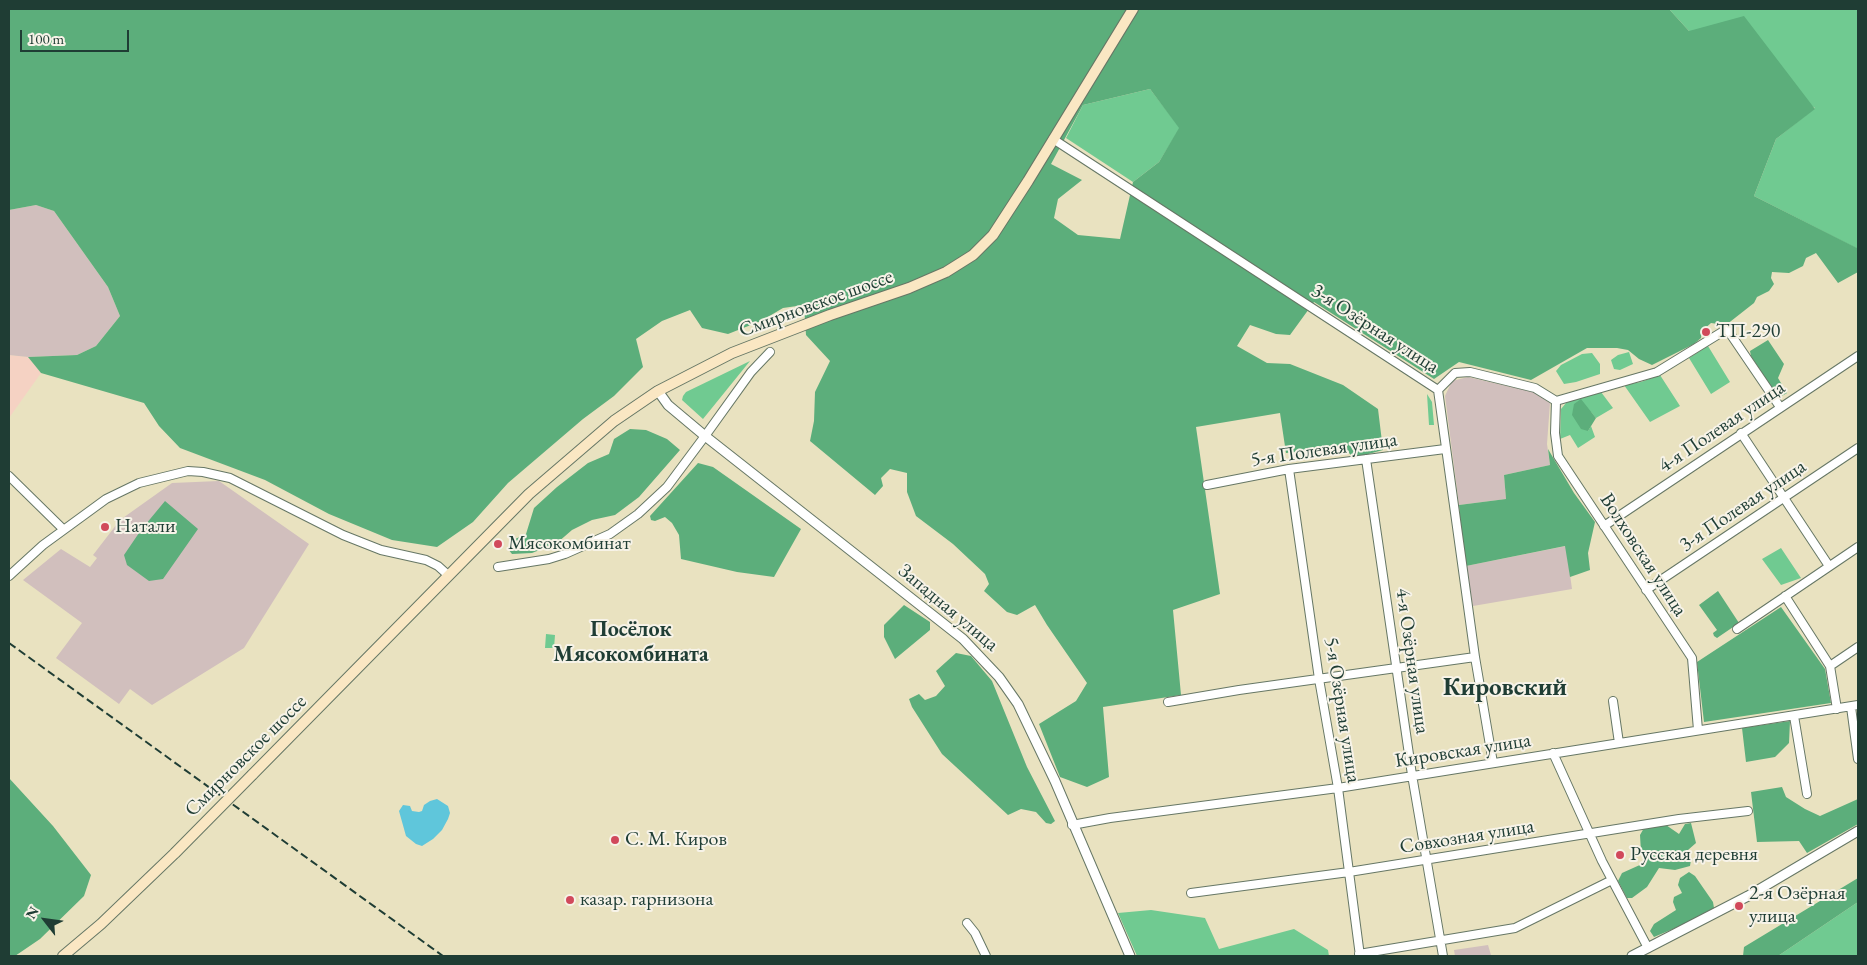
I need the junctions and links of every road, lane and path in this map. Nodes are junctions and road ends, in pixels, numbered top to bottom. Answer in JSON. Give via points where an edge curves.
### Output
{"nodes":[{"id":1,"x":1133,"y":9,"type":"edge"},
{"id":2,"x":1053,"y":139,"type":"junction"},
{"id":3,"x":770,"y":352,"type":"dead end"},
{"id":4,"x":1858,"y":356,"type":"edge"},
{"id":5,"x":1438,"y":390,"type":"junction"},
{"id":6,"x":658,"y":391,"type":"junction"},
{"id":7,"x":1556,"y":401,"type":"junction"},
{"id":8,"x":1780,"y":407,"type":"junction"},
{"id":9,"x":1741,"y":433,"type":"junction"},
{"id":10,"x":705,"y":436,"type":"junction"},
{"id":11,"x":1858,"y":448,"type":"edge"},
{"id":12,"x":1445,"y":449,"type":"junction"},
{"id":13,"x":1366,"y":459,"type":"junction"},
{"id":14,"x":1290,"y":469,"type":"junction"},
{"id":15,"x":9,"y":476,"type":"edge"},
{"id":16,"x":1207,"y":485,"type":"dead end"},
{"id":17,"x":1783,"y":498,"type":"junction"},
{"id":18,"x":1604,"y":526,"type":"junction"},
{"id":19,"x":64,"y":529,"type":"junction"},
{"id":20,"x":1858,"y":546,"type":"edge"},
{"id":21,"x":1829,"y":566,"type":"junction"},
{"id":22,"x":498,"y":567,"type":"dead end"},
{"id":23,"x":448,"y":575,"type":"junction"},
{"id":24,"x":9,"y":576,"type":"edge"},
{"id":25,"x":1646,"y":590,"type":"junction"},
{"id":26,"x":1785,"y":596,"type":"junction"},
{"id":27,"x":1737,"y":629,"type":"dead end"},
{"id":28,"x":1858,"y":647,"type":"edge"},
{"id":29,"x":1475,"y":657,"type":"junction"},
{"id":30,"x":1830,"y":666,"type":"junction"},
{"id":31,"x":1396,"y":668,"type":"junction"},
{"id":32,"x":1319,"y":679,"type":"junction"},
{"id":33,"x":1614,"y":701,"type":"dead end"},
{"id":34,"x":1168,"y":702,"type":"dead end"},
{"id":35,"x":1854,"y":706,"type":"edge"},
{"id":36,"x":1837,"y":709,"type":"junction"},
{"id":37,"x":1794,"y":716,"type":"junction"},
{"id":38,"x":1698,"y":730,"type":"junction"},
{"id":39,"x":1619,"y":743,"type":"junction"},
{"id":40,"x":1553,"y":753,"type":"junction"},
{"id":41,"x":1858,"y":759,"type":"edge"},
{"id":42,"x":1493,"y":764,"type":"junction"},
{"id":43,"x":1412,"y":775,"type":"junction"},
{"id":44,"x":1338,"y":788,"type":"junction"},
{"id":45,"x":1807,"y":794,"type":"dead end"},
{"id":46,"x":1748,"y":811,"type":"dead end"},
{"id":47,"x":1072,"y":825,"type":"junction"},
{"id":48,"x":1858,"y":831,"type":"edge"},
{"id":49,"x":1590,"y":834,"type":"junction"},
{"id":50,"x":1426,"y":859,"type":"junction"},
{"id":51,"x":1349,"y":872,"type":"junction"},
{"id":52,"x":1612,"y":880,"type":"junction"},
{"id":53,"x":1191,"y":893,"type":"dead end"},
{"id":54,"x":967,"y":923,"type":"dead end"},
{"id":55,"x":1440,"y":940,"type":"junction"},
{"id":56,"x":1648,"y":948,"type":"junction"},
{"id":57,"x":1360,"y":955,"type":"edge"},
{"id":58,"x":63,"y":956,"type":"edge"},
{"id":59,"x":986,"y":956,"type":"edge"},
{"id":60,"x":1130,"y":956,"type":"edge"},
{"id":61,"x":1444,"y":956,"type":"edge"},
{"id":62,"x":1632,"y":956,"type":"edge"}],
"edges":[{"from":1,"to":2,"type":"main road","name":"Смирновское шоссе"},
{"from":2,"to":5,"type":"street","name":"3-я Озёрная улица"},
{"from":2,"to":6,"type":"main road","name":"Смирновское шоссе","via":[[993,235],[973,255],[946,272],[909,288],[814,320],[732,354]]},
{"from":3,"to":10,"type":"street","name":"Смирновское шоссе","via":[[751,372]]},
{"from":4,"to":8,"type":"street","name":"4-я Полевая улица"},
{"from":5,"to":7,"type":"street","via":[[1455,373],[1470,372],[1535,388]]},
{"from":5,"to":12,"type":"street","name":"3-я Озёрная улица"},
{"from":6,"to":10,"type":"street","name":"Западная улица","via":[[668,405]]},
{"from":6,"to":23,"type":"main road","name":"Смирновское шоссе","via":[[614,421],[564,462]]},
{"from":7,"to":8,"type":"street","via":[[1657,372],[1727,329]]},
{"from":7,"to":18,"type":"street","name":"Волховская улица","via":[[1558,456]]},
{"from":8,"to":9,"type":"street","name":"4-я Полевая улица"},
{"from":9,"to":17,"type":"street"},
{"from":9,"to":18,"type":"street","name":"4-я Полевая улица"},
{"from":10,"to":22,"type":"street","name":"Смирновское шоссе","via":[[667,487],[610,534],[549,559]]},
{"from":10,"to":47,"type":"street","name":"Западная улица","via":[[963,639],[988,664],[1018,704]]},
{"from":11,"to":17,"type":"street","name":"3-я Полевая улица"},
{"from":12,"to":13,"type":"street","name":"5-я Полевая улица"},
{"from":12,"to":29,"type":"street","name":"3-я Озёрная улица"},
{"from":13,"to":14,"type":"street","name":"5-я Полевая улица"},
{"from":13,"to":31,"type":"street","name":"4-я Озёрная улица"},
{"from":14,"to":16,"type":"street","name":"5-я Полевая улица"},
{"from":14,"to":32,"type":"street","name":"5-я Озёрная улица"},
{"from":15,"to":19,"type":"street"},
{"from":17,"to":21,"type":"street"},
{"from":17,"to":25,"type":"street","name":"3-я Полевая улица"},
{"from":18,"to":25,"type":"street","name":"Волховская улица"},
{"from":19,"to":23,"type":"street","via":[[106,499],[139,483],[170,474],[203,472],[230,478],[380,550],[426,560]]},
{"from":19,"to":24,"type":"street"},
{"from":20,"to":21,"type":"street"},
{"from":21,"to":26,"type":"street"},
{"from":23,"to":58,"type":"main road","name":"Смирновское шоссе","bridge":true,"via":[[175,853]]},
{"from":25,"to":38,"type":"street","name":"Волховская улица","via":[[1692,658]]},
{"from":26,"to":27,"type":"street"},
{"from":26,"to":30,"type":"street"},
{"from":28,"to":30,"type":"street"},
{"from":29,"to":31,"type":"street"},
{"from":29,"to":42,"type":"street","name":"3-я Озёрная улица"},
{"from":30,"to":36,"type":"street"},
{"from":31,"to":32,"type":"street"},
{"from":31,"to":43,"type":"street","name":"4-я Озёрная улица"},
{"from":32,"to":34,"type":"street"},
{"from":32,"to":44,"type":"street","name":"5-я Озёрная улица"},
{"from":33,"to":39,"type":"street"},
{"from":35,"to":36,"type":"street","name":"Кировская улица"},
{"from":35,"to":41,"type":"street"},
{"from":36,"to":37,"type":"street","name":"Кировская улица"},
{"from":37,"to":38,"type":"street","name":"Кировская улица"},
{"from":37,"to":45,"type":"street"},
{"from":38,"to":39,"type":"street","name":"Кировская улица"},
{"from":39,"to":40,"type":"street","name":"Кировская улица"},
{"from":40,"to":42,"type":"street","name":"Кировская улица"},
{"from":40,"to":49,"type":"street"},
{"from":42,"to":43,"type":"street","name":"Кировская улица"},
{"from":43,"to":44,"type":"street","name":"Кировская улица"},
{"from":43,"to":50,"type":"street","name":"4-я Озёрная улица"},
{"from":44,"to":47,"type":"street","name":"Кировская улица"},
{"from":44,"to":51,"type":"street","name":"5-я Озёрная улица"},
{"from":46,"to":49,"type":"street","name":"Совхозная улица"},
{"from":47,"to":60,"type":"street","name":"Западная улица"},
{"from":48,"to":56,"type":"street","via":[[1748,896]]},
{"from":49,"to":50,"type":"street","name":"Совхозная улица"},
{"from":49,"to":52,"type":"street"},
{"from":50,"to":51,"type":"street","name":"Совхозная улица"},
{"from":50,"to":55,"type":"street","name":"4-я Озёрная улица"},
{"from":51,"to":53,"type":"street","name":"Совхозная улица"},
{"from":51,"to":57,"type":"street","name":"5-я Озёрная улица"},
{"from":52,"to":55,"type":"street","via":[[1515,928]]},
{"from":52,"to":56,"type":"street"},
{"from":54,"to":59,"type":"street"},
{"from":55,"to":57,"type":"street"},
{"from":55,"to":61,"type":"street","name":"4-я Озёрная улица"},
{"from":56,"to":62,"type":"street"}]}
